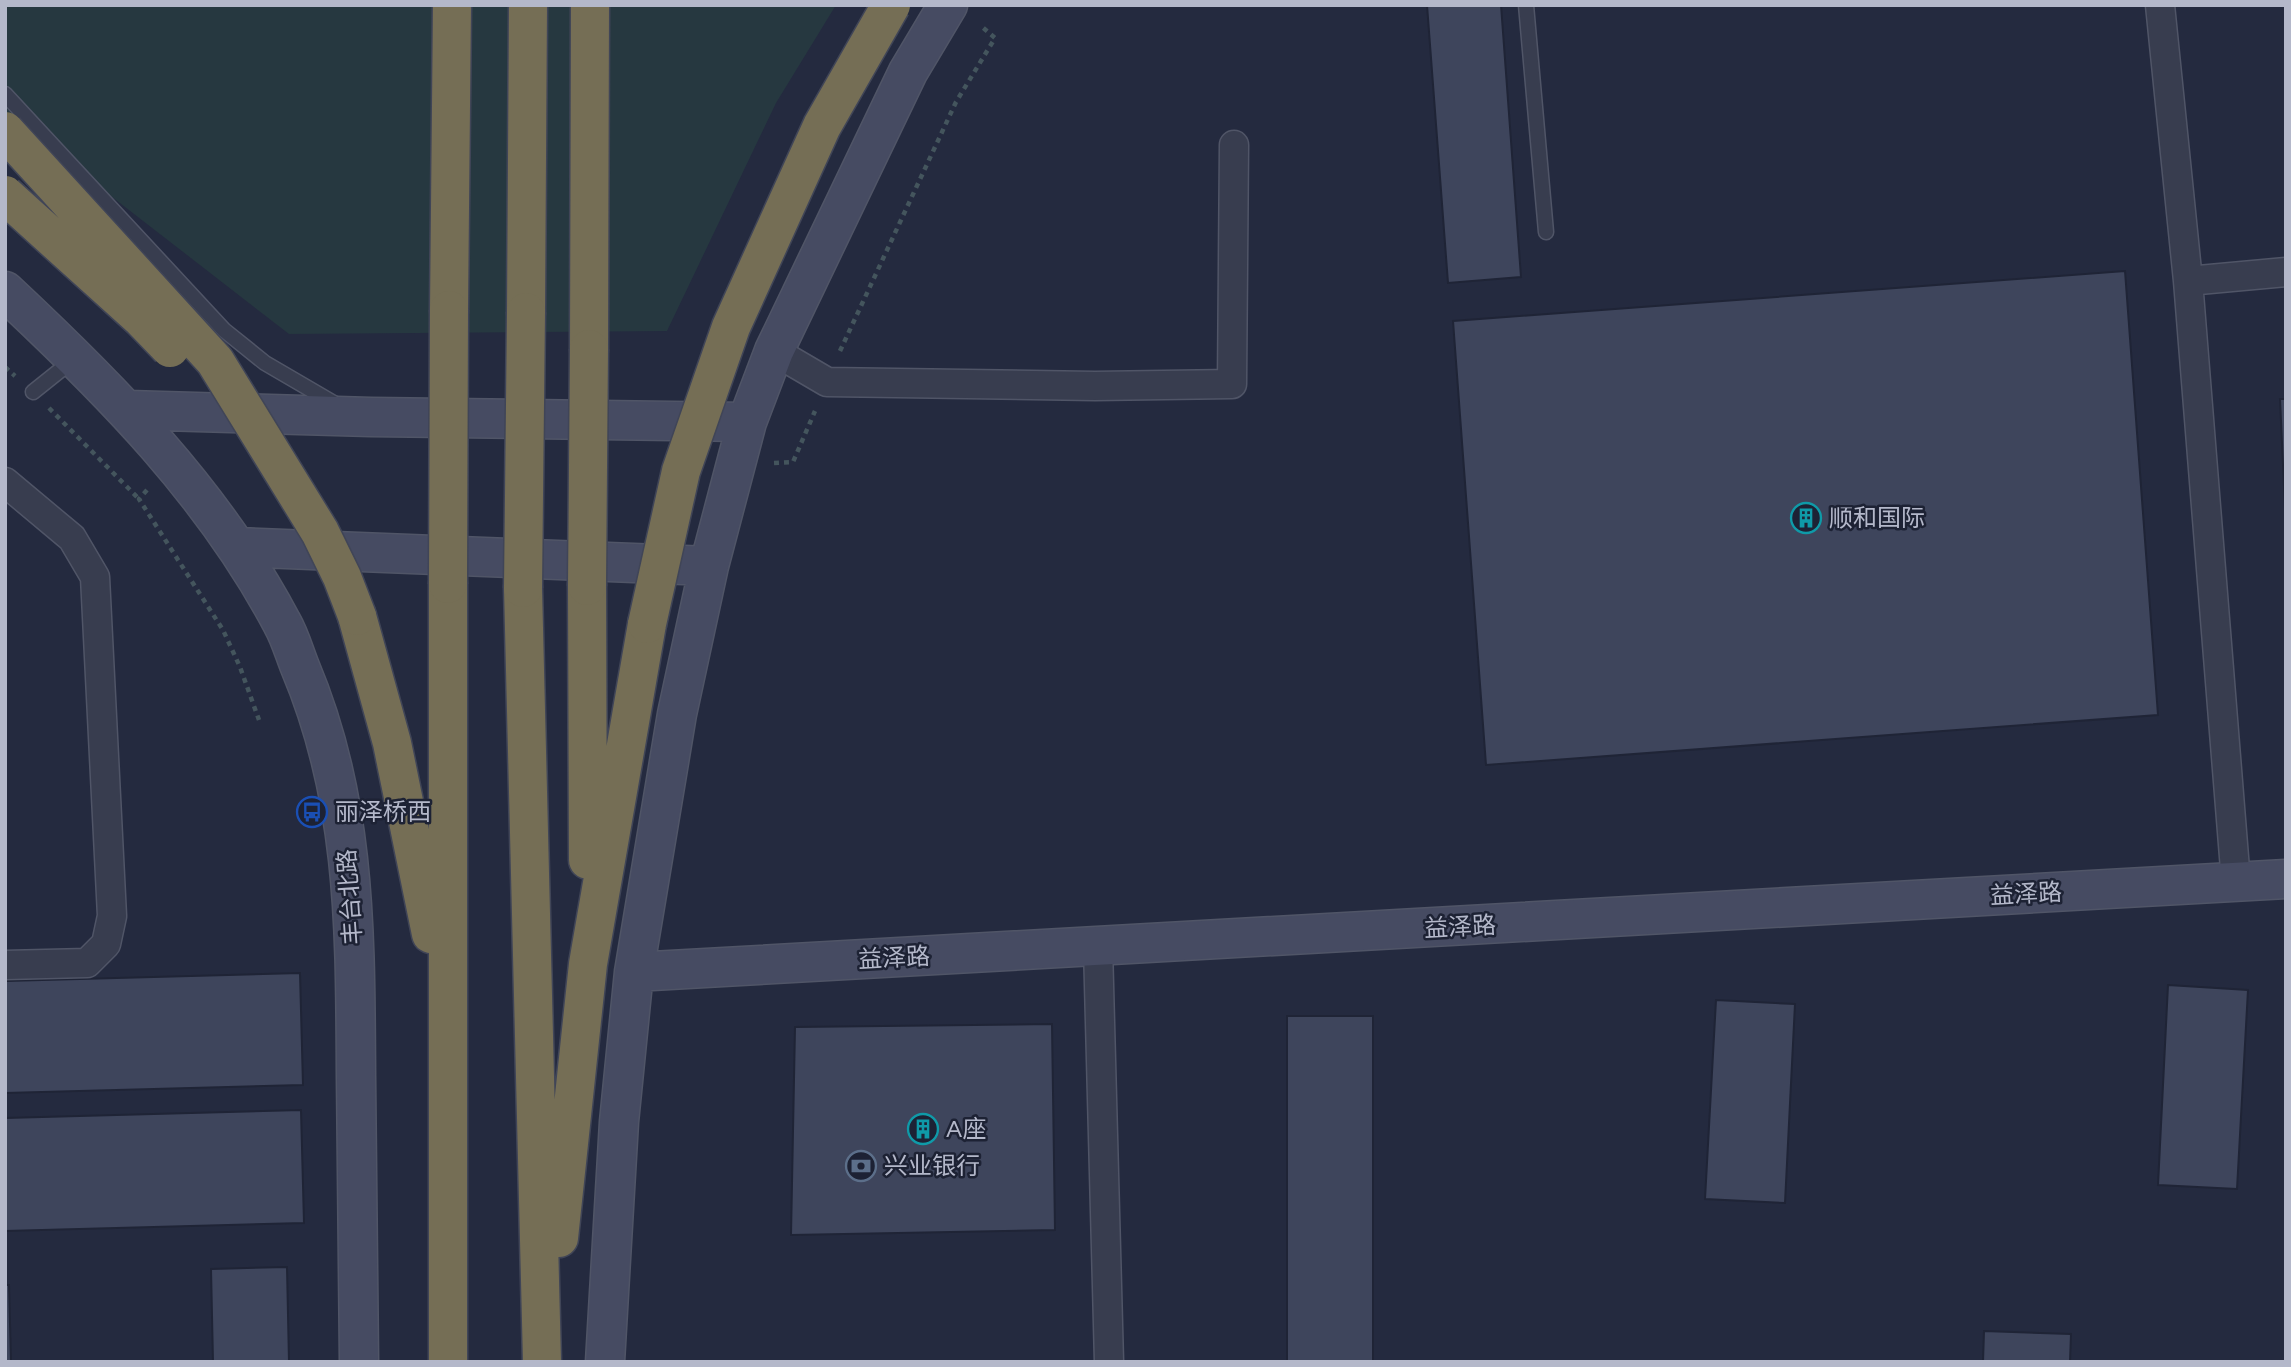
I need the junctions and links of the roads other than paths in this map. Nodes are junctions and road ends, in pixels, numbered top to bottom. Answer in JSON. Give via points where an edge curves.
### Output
{"nodes":[{"id":1,"x":452,"y":5,"type":"edge"},
{"id":2,"x":528,"y":5,"type":"edge"},
{"id":3,"x":590,"y":5,"type":"edge"},
{"id":4,"x":889,"y":5,"type":"edge"},
{"id":5,"x":948,"y":5,"type":"edge"},
{"id":6,"x":1526,"y":5,"type":"edge"},
{"id":7,"x":2160,"y":5,"type":"edge"},
{"id":8,"x":908,"y":72,"type":"junction"},
{"id":9,"x":5,"y":94,"type":"edge"},
{"id":10,"x":5,"y":131,"type":"edge"},
{"id":11,"x":1234,"y":145,"type":"dead end"},
{"id":12,"x":5,"y":195,"type":"edge"},
{"id":13,"x":1546,"y":232,"type":"dead end"},
{"id":14,"x":2286,"y":272,"type":"edge"},
{"id":15,"x":2188,"y":281,"type":"junction"},
{"id":16,"x":5,"y":291,"type":"edge"},
{"id":17,"x":774,"y":351,"type":"junction"},
{"id":18,"x":76,"y":358,"type":"junction"},
{"id":19,"x":33,"y":392,"type":"road end"},
{"id":20,"x":128,"y":410,"type":"junction"},
{"id":21,"x":357,"y":417,"type":"junction"},
{"id":22,"x":747,"y":422,"type":"junction"},
{"id":23,"x":267,"y":447,"type":"junction"},
{"id":24,"x":5,"y":482,"type":"edge"},
{"id":25,"x":238,"y":547,"type":"junction"},
{"id":26,"x":709,"y":566,"type":"junction"},
{"id":27,"x":2286,"y":879,"type":"edge"},
{"id":28,"x":2236,"y":882,"type":"junction"},
{"id":29,"x":1098,"y":947,"type":"junction"},
{"id":30,"x":588,"y":964,"type":"junction"},
{"id":31,"x":5,"y":965,"type":"edge"},
{"id":32,"x":634,"y":972,"type":"junction"},
{"id":33,"x":447,"y":1015,"type":"junction"},
{"id":34,"x":359,"y":1362,"type":"edge"},
{"id":35,"x":448,"y":1362,"type":"edge"},
{"id":36,"x":544,"y":1362,"type":"edge"},
{"id":37,"x":605,"y":1362,"type":"edge"},
{"id":38,"x":1109,"y":1362,"type":"edge"}],
"edges":[{"from":1,"to":33,"type":"highway","bridge":true},
{"from":2,"to":36,"type":"highway","bridge":true,"via":[[523,588]]},
{"from":3,"to":30,"type":"highway","bridge":true},
{"from":4,"to":8,"type":"street"},
{"from":4,"to":30,"type":"highway","bridge":true,"via":[[822,126],[731,327],[681,471],[646,624]]},
{"from":5,"to":8,"type":"street"},
{"from":6,"to":13,"type":"lane"},
{"from":7,"to":15,"type":"street"},
{"from":8,"to":17,"type":"street"},
{"from":9,"to":21,"type":"lane","via":[[224,330],[265,363]]},
{"from":10,"to":23,"type":"highway","bridge":true,"via":[[215,361]]},
{"from":11,"to":17,"type":"street","via":[[1233,384],[1095,387],[827,382]]},
{"from":12,"to":23,"type":"highway","bridge":true,"via":[[142,320]]},
{"from":14,"to":15,"type":"street"},
{"from":15,"to":28,"type":"street"},
{"from":16,"to":18,"type":"street","name":"丰台北路"},
{"from":17,"to":22,"type":"street"},
{"from":18,"to":19,"type":"lane"},
{"from":18,"to":20,"type":"street","name":"丰台北路"},
{"from":20,"to":21,"type":"street"},
{"from":20,"to":25,"type":"street","name":"丰台北路"},
{"from":21,"to":22,"type":"street"},
{"from":22,"to":26,"type":"street"},
{"from":23,"to":33,"type":"highway","bridge":true,"via":[[320,532],[356,616],[391,743]]},
{"from":24,"to":31,"type":"street","via":[[72,538],[95,577],[112,916],[106,944],[86,963]]},
{"from":25,"to":26,"type":"street"},
{"from":25,"to":34,"type":"street","name":"丰台北路","via":[[284,626],[316,705],[343,811],[355,928]]},
{"from":26,"to":32,"type":"street","via":[[677,714]]},
{"from":27,"to":28,"type":"street","name":"益泽路"},
{"from":28,"to":29,"type":"street","name":"益泽路"},
{"from":29,"to":32,"type":"street","name":"益泽路"},
{"from":29,"to":38,"type":"street"},
{"from":30,"to":36,"type":"highway"},
{"from":32,"to":37,"type":"street","via":[[619,1122]]},
{"from":33,"to":35,"type":"highway"}]}
